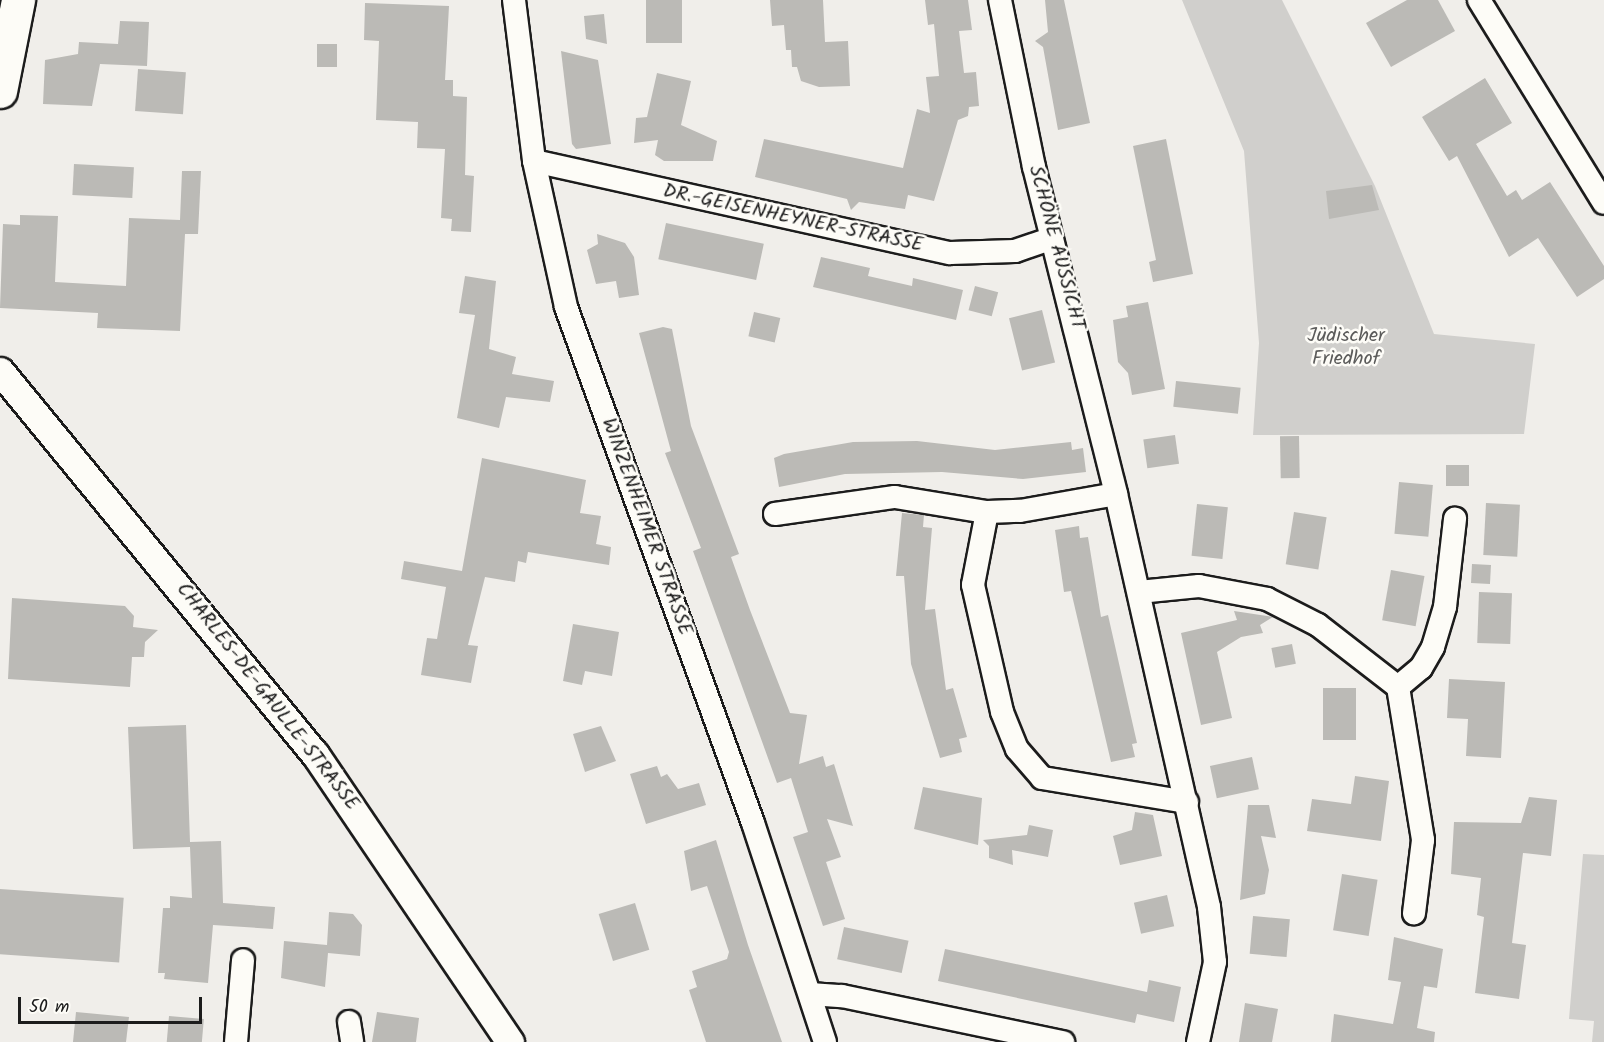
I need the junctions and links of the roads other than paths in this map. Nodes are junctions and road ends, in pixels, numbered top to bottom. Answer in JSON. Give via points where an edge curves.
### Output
{"nodes":[{"id":1,"x":18,"y":0,"type":"edge"},
{"id":2,"x":513,"y":0,"type":"edge"},
{"id":3,"x":1000,"y":0,"type":"edge"},
{"id":4,"x":1479,"y":0,"type":"edge"},
{"id":5,"x":0,"y":91,"type":"edge"},
{"id":6,"x":534,"y":161,"type":"junction"},
{"id":7,"x":1604,"y":203,"type":"edge"},
{"id":8,"x":1052,"y":238,"type":"junction"},
{"id":9,"x":0,"y":370,"type":"edge"},
{"id":10,"x":1116,"y":494,"type":"junction"},
{"id":11,"x":987,"y":512,"type":"junction"},
{"id":12,"x":775,"y":514,"type":"dead end"},
{"id":13,"x":1455,"y":519,"type":"dead end"},
{"id":14,"x":1139,"y":592,"type":"junction"},
{"id":15,"x":1398,"y":687,"type":"junction"},
{"id":16,"x":1187,"y":802,"type":"junction"},
{"id":17,"x":1414,"y":913,"type":"dead end"},
{"id":18,"x":243,"y":960,"type":"dead end"},
{"id":19,"x":810,"y":994,"type":"junction"},
{"id":20,"x":236,"y":1042,"type":"edge"},
{"id":21,"x":510,"y":1042,"type":"edge"},
{"id":22,"x":825,"y":1042,"type":"edge"},
{"id":23,"x":1063,"y":1042,"type":"edge"},
{"id":24,"x":1198,"y":1042,"type":"edge"}],
"edges":[{"from":1,"to":5,"type":"main road"},
{"from":2,"to":6,"type":"street","name":"WINZENHEIMER STRASSE"},
{"from":3,"to":8,"type":"street","name":"SCHÖNE AUSSICHT"},
{"from":4,"to":7,"type":"street"},
{"from":6,"to":8,"type":"street","name":"DR.-GEISENHEYNER-STRASSE","via":[[950,253],[1015,251]]},
{"from":6,"to":19,"type":"street","name":"WINZENHEIMER STRASSE","via":[[566,307]]},
{"from":8,"to":10,"type":"street","name":"SCHÖNE AUSSICHT"},
{"from":9,"to":21,"type":"street","name":"CHARLES-DE-GAULLE-STRASSE","via":[[308,744]]},
{"from":10,"to":11,"type":"street"},
{"from":10,"to":14,"type":"street","name":"SCHÖNE AUSSICHT"},
{"from":11,"to":12,"type":"street","via":[[895,497]]},
{"from":11,"to":16,"type":"street","via":[[973,585],[1002,712],[1017,749],[1042,778]]},
{"from":13,"to":15,"type":"street","via":[[1445,607],[1433,647],[1421,668]]},
{"from":14,"to":15,"type":"street","via":[[1199,586],[1267,599],[1318,625]]},
{"from":14,"to":16,"type":"street","name":"SCHÖNE AUSSICHT"},
{"from":15,"to":17,"type":"street","via":[[1423,840]]},
{"from":16,"to":24,"type":"street","name":"SCHÖNE AUSSICHT","via":[[1214,936],[1215,962]]},
{"from":18,"to":20,"type":"street"},
{"from":19,"to":22,"type":"street","name":"WINZENHEIMER STRASSE"},
{"from":19,"to":23,"type":"street","via":[[842,996]]}]}
